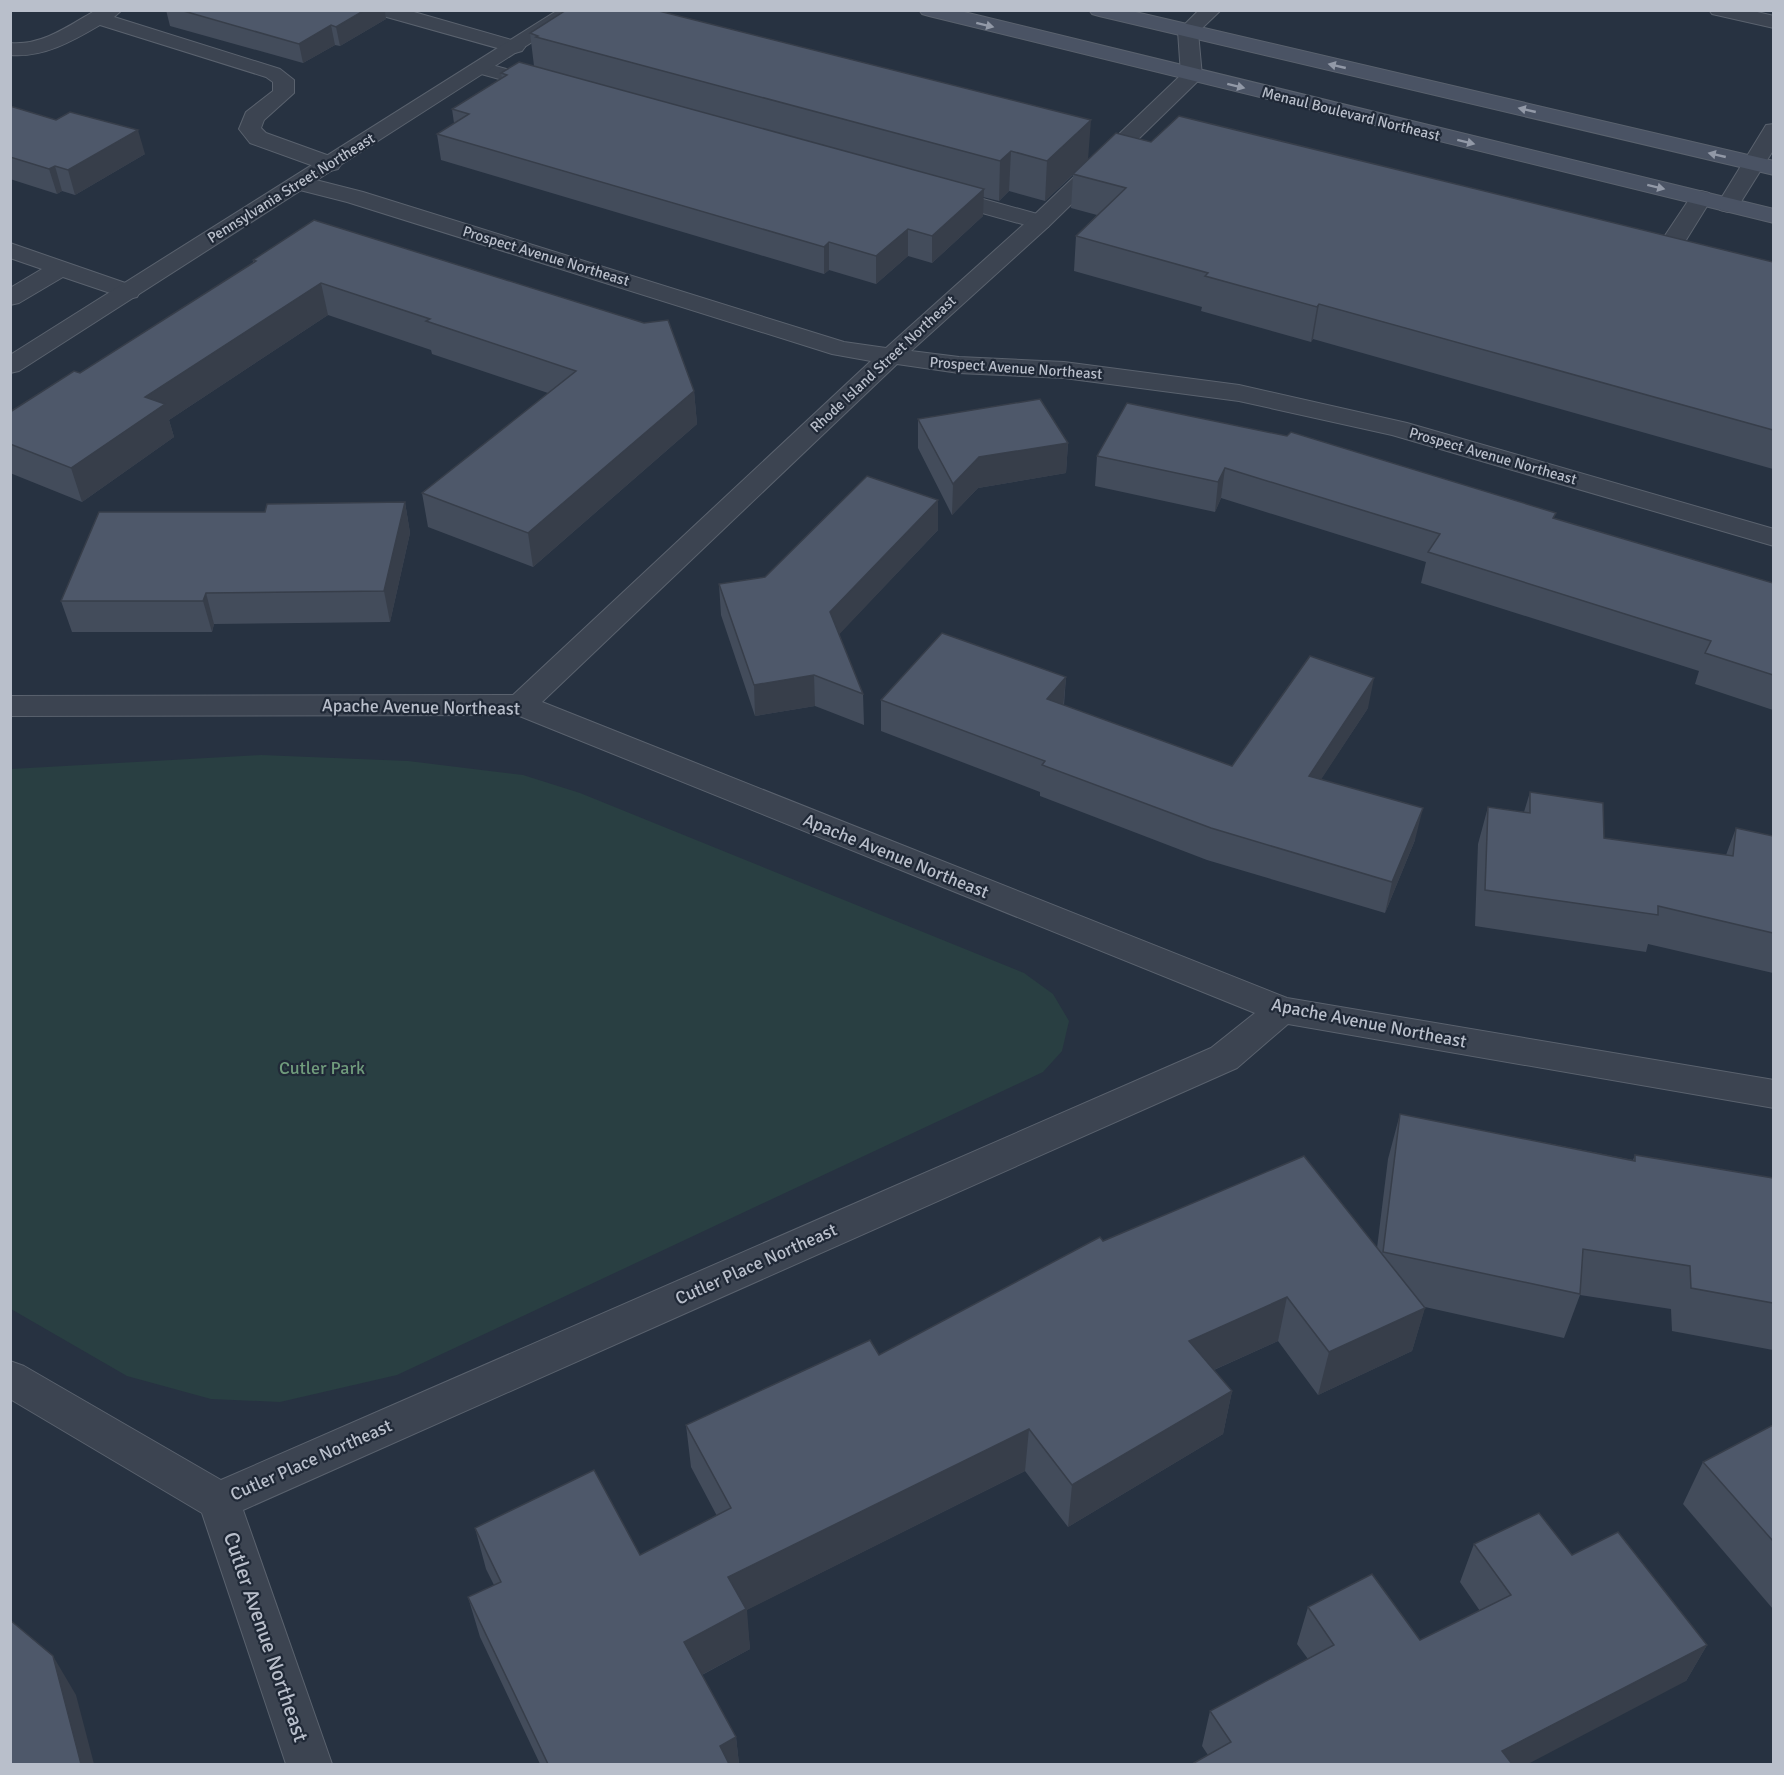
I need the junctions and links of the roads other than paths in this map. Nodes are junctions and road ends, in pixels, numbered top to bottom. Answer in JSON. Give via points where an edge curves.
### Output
{"nodes":[{"id":1,"x":382,"y":10,"type":"edge"},
{"id":2,"x":437,"y":10,"type":"edge"},
{"id":3,"x":572,"y":10,"type":"edge"},
{"id":4,"x":929,"y":10,"type":"edge"},
{"id":5,"x":1099,"y":10,"type":"edge"},
{"id":6,"x":1211,"y":10,"type":"edge"},
{"id":7,"x":1719,"y":10,"type":"edge"},
{"id":8,"x":105,"y":14,"type":"edge"},
{"id":9,"x":420,"y":21,"type":"junction"},
{"id":10,"x":1773,"y":22,"type":"edge"},
{"id":11,"x":1188,"y":31,"type":"junction"},
{"id":12,"x":515,"y":47,"type":"junction"},
{"id":13,"x":10,"y":49,"type":"edge"},
{"id":14,"x":481,"y":68,"type":"junction"},
{"id":15,"x":1192,"y":76,"type":"junction"},
{"id":16,"x":560,"y":90,"type":"edge"},
{"id":17,"x":1773,"y":130,"type":"edge"},
{"id":18,"x":330,"y":164,"type":"junction"},
{"id":19,"x":1763,"y":166,"type":"edge"},
{"id":20,"x":300,"y":183,"type":"junction"},
{"id":21,"x":926,"y":190,"type":"edge"},
{"id":22,"x":1701,"y":198,"type":"junction"},
{"id":23,"x":1728,"y":205,"type":"junction"},
{"id":24,"x":1773,"y":216,"type":"edge"},
{"id":25,"x":1041,"y":222,"type":"junction"},
{"id":26,"x":1674,"y":240,"type":"edge"},
{"id":27,"x":10,"y":250,"type":"edge"},
{"id":28,"x":61,"y":268,"type":"junction"},
{"id":29,"x":128,"y":292,"type":"junction"},
{"id":30,"x":10,"y":298,"type":"edge"},
{"id":31,"x":889,"y":357,"type":"junction"},
{"id":32,"x":10,"y":366,"type":"edge"},
{"id":33,"x":1773,"y":538,"type":"edge"},
{"id":34,"x":521,"y":705,"type":"junction"},
{"id":35,"x":10,"y":706,"type":"edge"},
{"id":36,"x":1282,"y":1010,"type":"junction"},
{"id":37,"x":1773,"y":1094,"type":"edge"},
{"id":38,"x":10,"y":1378,"type":"edge"},
{"id":39,"x":219,"y":1501,"type":"junction"},
{"id":40,"x":309,"y":1764,"type":"edge"}],
"edges":[{"from":1,"to":9,"type":"street"},
{"from":2,"to":9,"type":"street"},
{"from":3,"to":12,"type":"street","name":"Pennsylvania Street Northeast"},
{"from":4,"to":15,"type":"main road","name":"Menaul Boulevard Northeast","one_way":true},
{"from":5,"to":11,"type":"main road"},
{"from":6,"to":11,"type":"street"},
{"from":7,"to":10,"type":"street"},
{"from":8,"to":13,"type":"street","via":[[43,46]]},
{"from":8,"to":18,"type":"street","via":[[284,80],[283,93],[254,117],[250,129],[258,138]]},
{"from":9,"to":12,"type":"street"},
{"from":11,"to":15,"type":"street"},
{"from":19,"to":11,"type":"main road","one_way":true},
{"from":12,"to":14,"type":"street","name":"Pennsylvania Street Northeast"},
{"from":14,"to":16,"type":"street"},
{"from":14,"to":18,"type":"street","name":"Pennsylvania Street Northeast"},
{"from":15,"to":22,"type":"main road","name":"Menaul Boulevard Northeast","one_way":true},
{"from":15,"to":25,"type":"street","name":"Rhode Island Street Northeast"},
{"from":17,"to":19,"type":"street"},
{"from":18,"to":20,"type":"street","name":"Pennsylvania Street Northeast"},
{"from":19,"to":23,"type":"street"},
{"from":20,"to":29,"type":"street","name":"Pennsylvania Street Northeast"},
{"from":20,"to":31,"type":"street","name":"Prospect Avenue Northeast","via":[[355,196],[841,349]]},
{"from":21,"to":25,"type":"street"},
{"from":22,"to":23,"type":"main road","name":"Menaul Boulevard Northeast"},
{"from":22,"to":26,"type":"street"},
{"from":23,"to":24,"type":"main road","name":"Menaul Boulevard Northeast"},
{"from":25,"to":31,"type":"street","name":"Rhode Island Street Northeast"},
{"from":27,"to":28,"type":"street"},
{"from":28,"to":29,"type":"street"},
{"from":28,"to":30,"type":"street"},
{"from":29,"to":32,"type":"street","name":"Pennsylvania Street Northeast"},
{"from":31,"to":33,"type":"street","name":"Prospect Avenue Northeast","via":[[1064,370],[1239,393],[1398,429]]},
{"from":31,"to":34,"type":"street","name":"Rhode Island Street Northeast"},
{"from":34,"to":35,"type":"street","name":"Apache Avenue Northeast"},
{"from":34,"to":36,"type":"street","name":"Apache Avenue Northeast"},
{"from":36,"to":37,"type":"street","name":"Apache Avenue Northeast"},
{"from":36,"to":39,"type":"street","name":"Cutler Place Northeast","via":[[1224,1058]]},
{"from":38,"to":39,"type":"street"},
{"from":39,"to":40,"type":"street","name":"Cutler Avenue Northeast"}]}
